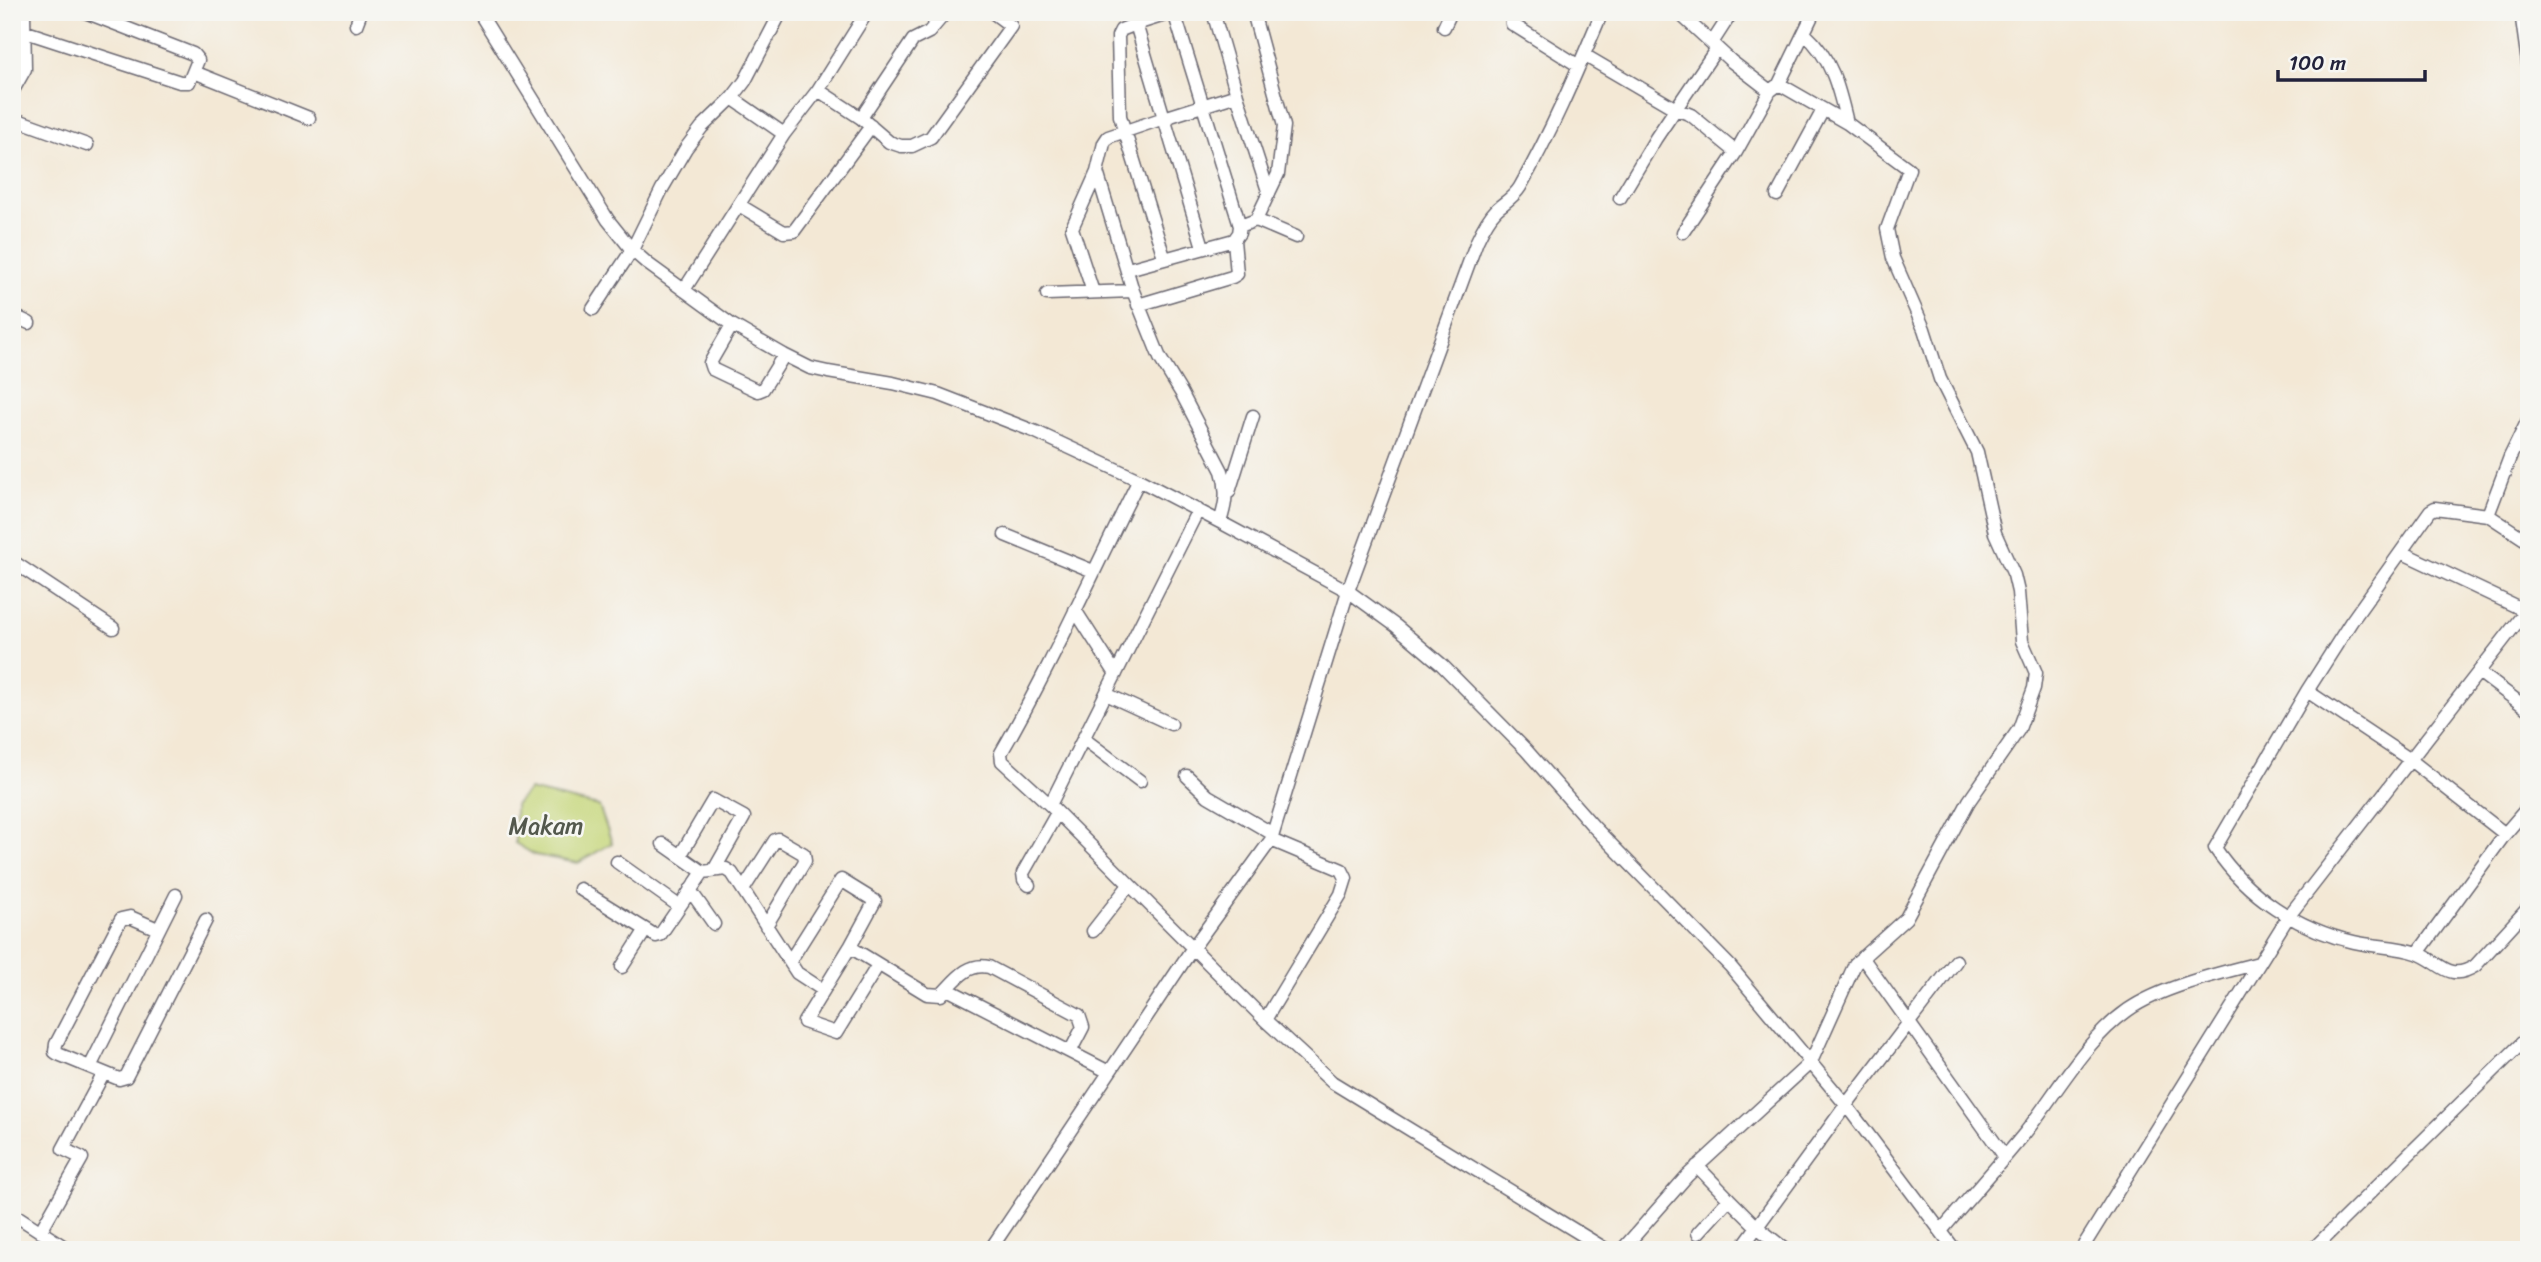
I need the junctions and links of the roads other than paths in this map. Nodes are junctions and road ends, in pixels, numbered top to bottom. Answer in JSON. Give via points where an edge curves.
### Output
{"nodes":[{"id":1,"x":24,"y":12,"type":"edge"},
{"id":2,"x":85,"y":12,"type":"edge"},
{"id":3,"x":361,"y":12,"type":"edge"},
{"id":4,"x":479,"y":12,"type":"edge"},
{"id":5,"x":781,"y":12,"type":"edge"},
{"id":6,"x":867,"y":12,"type":"edge"},
{"id":7,"x":946,"y":12,"type":"edge"},
{"id":8,"x":992,"y":12,"type":"edge"},
{"id":9,"x":1213,"y":12,"type":"edge"},
{"id":10,"x":1253,"y":12,"type":"edge"},
{"id":11,"x":1451,"y":12,"type":"edge"},
{"id":12,"x":1516,"y":12,"type":"edge"},
{"id":13,"x":1602,"y":12,"type":"edge"},
{"id":14,"x":1678,"y":12,"type":"edge"},
{"id":15,"x":1732,"y":12,"type":"edge"},
{"id":16,"x":1814,"y":12,"type":"edge"},
{"id":17,"x":2521,"y":12,"type":"edge"},
{"id":18,"x":1136,"y":24,"type":"junction"},
{"id":19,"x":356,"y":25,"type":"dead end"},
{"id":20,"x":1444,"y":27,"type":"dead end"},
{"id":21,"x":26,"y":32,"type":"junction"},
{"id":22,"x":1805,"y":34,"type":"junction"},
{"id":23,"x":1714,"y":46,"type":"junction"},
{"id":24,"x":1581,"y":60,"type":"junction"},
{"id":25,"x":2529,"y":70,"type":"edge"},
{"id":26,"x":194,"y":72,"type":"junction"},
{"id":27,"x":1774,"y":88,"type":"junction"},
{"id":28,"x":818,"y":90,"type":"junction"},
{"id":29,"x":12,"y":92,"type":"edge"},
{"id":30,"x":1237,"y":95,"type":"junction"},
{"id":31,"x":732,"y":98,"type":"junction"},
{"id":32,"x":1202,"y":107,"type":"junction"},
{"id":33,"x":1676,"y":110,"type":"junction"},
{"id":34,"x":1823,"y":110,"type":"junction"},
{"id":35,"x":12,"y":118,"type":"edge"},
{"id":36,"x":309,"y":118,"type":"dead end"},
{"id":37,"x":1164,"y":118,"type":"junction"},
{"id":38,"x":866,"y":122,"type":"junction"},
{"id":39,"x":1847,"y":123,"type":"junction"},
{"id":40,"x":1124,"y":130,"type":"junction"},
{"id":41,"x":784,"y":134,"type":"junction"},
{"id":42,"x":87,"y":145,"type":"dead end"},
{"id":43,"x":1736,"y":152,"type":"junction"},
{"id":44,"x":1097,"y":172,"type":"junction"},
{"id":45,"x":1269,"y":194,"type":"junction"},
{"id":46,"x":1777,"y":195,"type":"dead end"},
{"id":47,"x":1620,"y":198,"type":"dead end"},
{"id":48,"x":739,"y":205,"type":"junction"},
{"id":49,"x":1256,"y":220,"type":"junction"},
{"id":50,"x":1240,"y":226,"type":"junction"},
{"id":51,"x":1683,"y":232,"type":"dead end"},
{"id":52,"x":1296,"y":237,"type":"dead end"},
{"id":53,"x":1234,"y":240,"type":"junction"},
{"id":54,"x":1203,"y":247,"type":"junction"},
{"id":55,"x":632,"y":250,"type":"junction"},
{"id":56,"x":1164,"y":257,"type":"junction"},
{"id":57,"x":1128,"y":269,"type":"junction"},
{"id":58,"x":684,"y":290,"type":"junction"},
{"id":59,"x":1133,"y":291,"type":"junction"},
{"id":60,"x":1093,"y":292,"type":"junction"},
{"id":61,"x":1047,"y":294,"type":"dead end"},
{"id":62,"x":1138,"y":305,"type":"junction"},
{"id":63,"x":593,"y":309,"type":"dead end"},
{"id":64,"x":12,"y":315,"type":"edge"},
{"id":65,"x":29,"y":323,"type":"dead end"},
{"id":66,"x":732,"y":325,"type":"junction"},
{"id":67,"x":784,"y":355,"type":"junction"},
{"id":68,"x":1253,"y":416,"type":"dead end"},
{"id":69,"x":2529,"y":418,"type":"edge"},
{"id":70,"x":1139,"y":480,"type":"junction"},
{"id":71,"x":1226,"y":501,"type":"junction"},
{"id":72,"x":1198,"y":510,"type":"junction"},
{"id":73,"x":2488,"y":515,"type":"junction"},
{"id":74,"x":1220,"y":522,"type":"junction"},
{"id":75,"x":1005,"y":535,"type":"dead end"},
{"id":76,"x":2529,"y":542,"type":"edge"},
{"id":77,"x":2401,"y":552,"type":"junction"},
{"id":78,"x":12,"y":561,"type":"edge"},
{"id":79,"x":1093,"y":571,"type":"junction"},
{"id":80,"x":1348,"y":591,"type":"junction"},
{"id":81,"x":2527,"y":609,"type":"edge"},
{"id":82,"x":1074,"y":610,"type":"junction"},
{"id":83,"x":113,"y":628,"type":"dead end"},
{"id":84,"x":2479,"y":672,"type":"junction"},
{"id":85,"x":1116,"y":674,"type":"junction"},
{"id":86,"x":2307,"y":691,"type":"junction"},
{"id":87,"x":1106,"y":694,"type":"junction"},
{"id":88,"x":2529,"y":710,"type":"edge"},
{"id":89,"x":1171,"y":724,"type":"dead end"},
{"id":90,"x":1084,"y":739,"type":"junction"},
{"id":91,"x":2409,"y":759,"type":"junction"},
{"id":92,"x":1187,"y":776,"type":"dead end"},
{"id":93,"x":1140,"y":781,"type":"dead end"},
{"id":94,"x":2529,"y":806,"type":"edge"},
{"id":95,"x":1053,"y":809,"type":"junction"},
{"id":96,"x":2505,"y":834,"type":"junction"},
{"id":97,"x":1272,"y":837,"type":"junction"},
{"id":98,"x":663,"y":844,"type":"dead end"},
{"id":99,"x":680,"y":856,"type":"junction"},
{"id":100,"x":617,"y":862,"type":"dead end"},
{"id":101,"x":708,"y":871,"type":"junction"},
{"id":102,"x":1029,"y":885,"type":"dead end"},
{"id":103,"x":1129,"y":885,"type":"junction"},
{"id":104,"x":580,"y":889,"type":"dead end"},
{"id":105,"x":690,"y":890,"type":"junction"},
{"id":106,"x":743,"y":891,"type":"junction"},
{"id":107,"x":176,"y":895,"type":"dead end"},
{"id":108,"x":678,"y":906,"type":"junction"},
{"id":109,"x":2529,"y":907,"type":"edge"},
{"id":110,"x":2288,"y":918,"type":"junction"},
{"id":111,"x":206,"y":920,"type":"dead end"},
{"id":112,"x":714,"y":923,"type":"dead end"},
{"id":113,"x":766,"y":926,"type":"junction"},
{"id":114,"x":153,"y":927,"type":"dead end"},
{"id":115,"x":645,"y":931,"type":"junction"},
{"id":116,"x":1093,"y":931,"type":"dead end"},
{"id":117,"x":850,"y":947,"type":"junction"},
{"id":118,"x":1192,"y":949,"type":"junction"},
{"id":119,"x":2418,"y":953,"type":"junction"},
{"id":120,"x":1862,"y":957,"type":"junction"},
{"id":121,"x":790,"y":961,"type":"junction"},
{"id":122,"x":1956,"y":961,"type":"dead end"},
{"id":123,"x":2259,"y":963,"type":"junction"},
{"id":124,"x":878,"y":965,"type":"junction"},
{"id":125,"x":622,"y":967,"type":"dead end"},
{"id":126,"x":947,"y":989,"type":"junction"},
{"id":127,"x":823,"y":990,"type":"junction"},
{"id":128,"x":1265,"y":1020,"type":"junction"},
{"id":129,"x":1910,"y":1021,"type":"junction"},
{"id":130,"x":2529,"y":1036,"type":"edge"},
{"id":131,"x":1070,"y":1052,"type":"junction"},
{"id":132,"x":1811,"y":1062,"type":"junction"},
{"id":133,"x":90,"y":1067,"type":"junction"},
{"id":134,"x":1109,"y":1072,"type":"junction"},
{"id":135,"x":104,"y":1073,"type":"junction"},
{"id":136,"x":1846,"y":1105,"type":"junction"},
{"id":137,"x":2005,"y":1157,"type":"junction"},
{"id":138,"x":1697,"y":1166,"type":"junction"},
{"id":139,"x":1729,"y":1199,"type":"junction"},
{"id":140,"x":12,"y":1213,"type":"edge"},
{"id":141,"x":1757,"y":1227,"type":"junction"},
{"id":142,"x":1941,"y":1231,"type":"junction"},
{"id":143,"x":40,"y":1232,"type":"junction"},
{"id":144,"x":1698,"y":1233,"type":"dead end"},
{"id":145,"x":69,"y":1250,"type":"edge"},
{"id":146,"x":990,"y":1250,"type":"edge"},
{"id":147,"x":1607,"y":1250,"type":"edge"},
{"id":148,"x":1622,"y":1250,"type":"edge"},
{"id":149,"x":1740,"y":1250,"type":"edge"},
{"id":150,"x":1786,"y":1250,"type":"edge"},
{"id":151,"x":1955,"y":1250,"type":"edge"},
{"id":152,"x":2081,"y":1250,"type":"edge"},
{"id":153,"x":2312,"y":1250,"type":"edge"}],
"edges":[{"from":1,"to":21,"type":"street"},
{"from":2,"to":26,"type":"street","via":[[194,54],[198,60]]},
{"from":3,"to":19,"type":"street"},
{"from":4,"to":55,"type":"street","via":[[608,220]]},
{"from":5,"to":31,"type":"street"},
{"from":6,"to":28,"type":"street"},
{"from":7,"to":38,"type":"street","via":[[929,32],[914,40]]},
{"from":8,"to":38,"type":"street","via":[[1011,26],[931,136],[901,146]]},
{"from":9,"to":30,"type":"street"},
{"from":10,"to":45,"type":"street","via":[[1284,126],[1278,174]]},
{"from":11,"to":20,"type":"street"},
{"from":12,"to":24,"type":"street","via":[[1512,24]]},
{"from":13,"to":24,"type":"street"},
{"from":14,"to":23,"type":"street"},
{"from":15,"to":23,"type":"street"},
{"from":16,"to":22,"type":"street"},
{"from":17,"to":25,"type":"street"},
{"from":18,"to":32,"type":"street","via":[[1174,12]]},
{"from":18,"to":37,"type":"street"},
{"from":18,"to":40,"type":"street","via":[[1118,36],[1118,106]]},
{"from":21,"to":26,"type":"street","via":[[184,84]]},
{"from":21,"to":29,"type":"street","via":[[25,69]]},
{"from":22,"to":27,"type":"street"},
{"from":22,"to":39,"type":"street","via":[[1829,62]]},
{"from":23,"to":27,"type":"street"},
{"from":23,"to":33,"type":"street"},
{"from":24,"to":33,"type":"street"},
{"from":24,"to":80,"type":"street","via":[[1517,191],[1495,211],[1477,241]]},
{"from":26,"to":36,"type":"street"},
{"from":27,"to":34,"type":"street"},
{"from":27,"to":43,"type":"street"},
{"from":28,"to":38,"type":"street"},
{"from":28,"to":41,"type":"street"},
{"from":30,"to":32,"type":"street"},
{"from":30,"to":45,"type":"street"},
{"from":31,"to":41,"type":"street"},
{"from":31,"to":55,"type":"street","via":[[686,148]]},
{"from":32,"to":37,"type":"street"},
{"from":32,"to":50,"type":"street"},
{"from":33,"to":43,"type":"street","via":[[1691,115]]},
{"from":33,"to":47,"type":"street"},
{"from":34,"to":39,"type":"street"},
{"from":34,"to":46,"type":"street"},
{"from":35,"to":42,"type":"street"},
{"from":37,"to":40,"type":"street"},
{"from":37,"to":54,"type":"street"},
{"from":38,"to":48,"type":"street","via":[[794,231],[784,232]]},
{"from":39,"to":120,"type":"street","via":[[1909,169],[1887,240],[1940,380],[1977,452],[1996,533],[2014,575],[2022,641],[2036,673],[2019,729],[1969,801],[1906,918]]},
{"from":40,"to":44,"type":"street","via":[[1108,137]]},
{"from":40,"to":56,"type":"street"},
{"from":41,"to":48,"type":"street"},
{"from":43,"to":51,"type":"street"},
{"from":44,"to":57,"type":"street"},
{"from":44,"to":60,"type":"street","via":[[1072,228]]},
{"from":45,"to":49,"type":"street"},
{"from":48,"to":58,"type":"street"},
{"from":49,"to":50,"type":"street"},
{"from":49,"to":52,"type":"street"},
{"from":50,"to":53,"type":"street"},
{"from":53,"to":54,"type":"street"},
{"from":53,"to":62,"type":"street","via":[[1237,274]]},
{"from":54,"to":56,"type":"street"},
{"from":55,"to":58,"type":"street"},
{"from":55,"to":63,"type":"street"},
{"from":56,"to":57,"type":"street"},
{"from":57,"to":59,"type":"street"},
{"from":58,"to":66,"type":"street"},
{"from":59,"to":60,"type":"street"},
{"from":59,"to":62,"type":"street"},
{"from":60,"to":61,"type":"street"},
{"from":62,"to":71,"type":"street","via":[[1160,358],[1222,471]]},
{"from":64,"to":65,"type":"street"},
{"from":66,"to":67,"type":"street"},
{"from":66,"to":67,"type":"street","via":[[710,363],[712,369],[758,391]]},
{"from":67,"to":70,"type":"street","via":[[810,368],[938,394],[1036,432]]},
{"from":68,"to":71,"type":"street"},
{"from":69,"to":73,"type":"street"},
{"from":70,"to":72,"type":"street"},
{"from":70,"to":79,"type":"street"},
{"from":71,"to":74,"type":"street"},
{"from":72,"to":74,"type":"street"},
{"from":72,"to":85,"type":"street"},
{"from":73,"to":76,"type":"street"},
{"from":73,"to":77,"type":"street","via":[[2435,508],[2422,519]]},
{"from":74,"to":80,"type":"street"},
{"from":75,"to":79,"type":"street"},
{"from":77,"to":81,"type":"street"},
{"from":77,"to":86,"type":"street"},
{"from":78,"to":83,"type":"street"},
{"from":79,"to":82,"type":"street"},
{"from":80,"to":97,"type":"street"},
{"from":80,"to":132,"type":"street","via":[[1442,665],[1730,966]]},
{"from":81,"to":84,"type":"street"},
{"from":82,"to":85,"type":"street"},
{"from":82,"to":95,"type":"street","via":[[1000,757]]},
{"from":84,"to":88,"type":"street"},
{"from":84,"to":91,"type":"street"},
{"from":85,"to":87,"type":"street"},
{"from":86,"to":91,"type":"street"},
{"from":86,"to":110,"type":"street","via":[[2215,848],[2255,893]]},
{"from":87,"to":89,"type":"street"},
{"from":87,"to":90,"type":"street"},
{"from":90,"to":93,"type":"street"},
{"from":90,"to":95,"type":"street"},
{"from":91,"to":96,"type":"street"},
{"from":91,"to":110,"type":"street"},
{"from":92,"to":97,"type":"street","via":[[1208,796]]},
{"from":94,"to":96,"type":"street"},
{"from":95,"to":102,"type":"street","via":[[1023,873]]},
{"from":95,"to":103,"type":"street"},
{"from":96,"to":119,"type":"street"},
{"from":97,"to":118,"type":"street"},
{"from":97,"to":128,"type":"street","via":[[1342,870],[1346,878],[1341,894]]},
{"from":98,"to":99,"type":"street"},
{"from":99,"to":101,"type":"street"},
{"from":99,"to":101,"type":"street","via":[[713,800],[744,817]]},
{"from":100,"to":108,"type":"street"},
{"from":101,"to":105,"type":"street"},
{"from":101,"to":106,"type":"street","via":[[729,871]]},
{"from":103,"to":116,"type":"street"},
{"from":103,"to":118,"type":"street"},
{"from":104,"to":115,"type":"street"},
{"from":105,"to":108,"type":"street"},
{"from":105,"to":112,"type":"street"},
{"from":106,"to":113,"type":"street"},
{"from":106,"to":113,"type":"street","via":[[775,840],[804,854],[805,861]]},
{"from":107,"to":133,"type":"street"},
{"from":108,"to":115,"type":"street","via":[[660,935]]},
{"from":109,"to":119,"type":"street","via":[[2465,972],[2453,973]]},
{"from":110,"to":119,"type":"street","via":[[2352,942]]},
{"from":110,"to":123,"type":"street"},
{"from":111,"to":135,"type":"street","via":[[127,1077]]},
{"from":113,"to":121,"type":"street"},
{"from":114,"to":133,"type":"street","via":[[130,917],[121,919],[56,1044],[58,1054]]},
{"from":115,"to":125,"type":"street"},
{"from":117,"to":121,"type":"street","via":[[875,901],[841,880]]},
{"from":117,"to":124,"type":"street"},
{"from":117,"to":127,"type":"street"},
{"from":118,"to":128,"type":"street"},
{"from":118,"to":134,"type":"street"},
{"from":120,"to":129,"type":"street"},
{"from":120,"to":132,"type":"street","via":[[1851,971]]},
{"from":121,"to":127,"type":"street","via":[[807,982]]},
{"from":122,"to":129,"type":"street"},
{"from":123,"to":137,"type":"street","via":[[2195,981],[2130,1009],[2109,1025]]},
{"from":123,"to":152,"type":"street"},
{"from":124,"to":126,"type":"street","via":[[927,994],[941,995]]},
{"from":124,"to":127,"type":"street","via":[[836,1033],[804,1022]]},
{"from":126,"to":131,"type":"street"},
{"from":126,"to":131,"type":"street","via":[[974,966],[989,967],[1079,1015],[1083,1027]]},
{"from":128,"to":147,"type":"street","via":[[1342,1090]]},
{"from":129,"to":136,"type":"street"},
{"from":129,"to":137,"type":"street"},
{"from":130,"to":153,"type":"street"},
{"from":131,"to":134,"type":"street"},
{"from":132,"to":136,"type":"street"},
{"from":132,"to":138,"type":"street"},
{"from":133,"to":135,"type":"street"},
{"from":134,"to":146,"type":"street"},
{"from":135,"to":143,"type":"street","via":[[64,1149],[82,1158]]},
{"from":136,"to":141,"type":"street"},
{"from":136,"to":142,"type":"street"},
{"from":137,"to":142,"type":"street"},
{"from":138,"to":139,"type":"street"},
{"from":138,"to":148,"type":"street"},
{"from":139,"to":141,"type":"street"},
{"from":139,"to":144,"type":"street"},
{"from":140,"to":143,"type":"street"},
{"from":141,"to":149,"type":"street"},
{"from":141,"to":150,"type":"street"},
{"from":142,"to":151,"type":"street"},
{"from":143,"to":145,"type":"street"}]}
